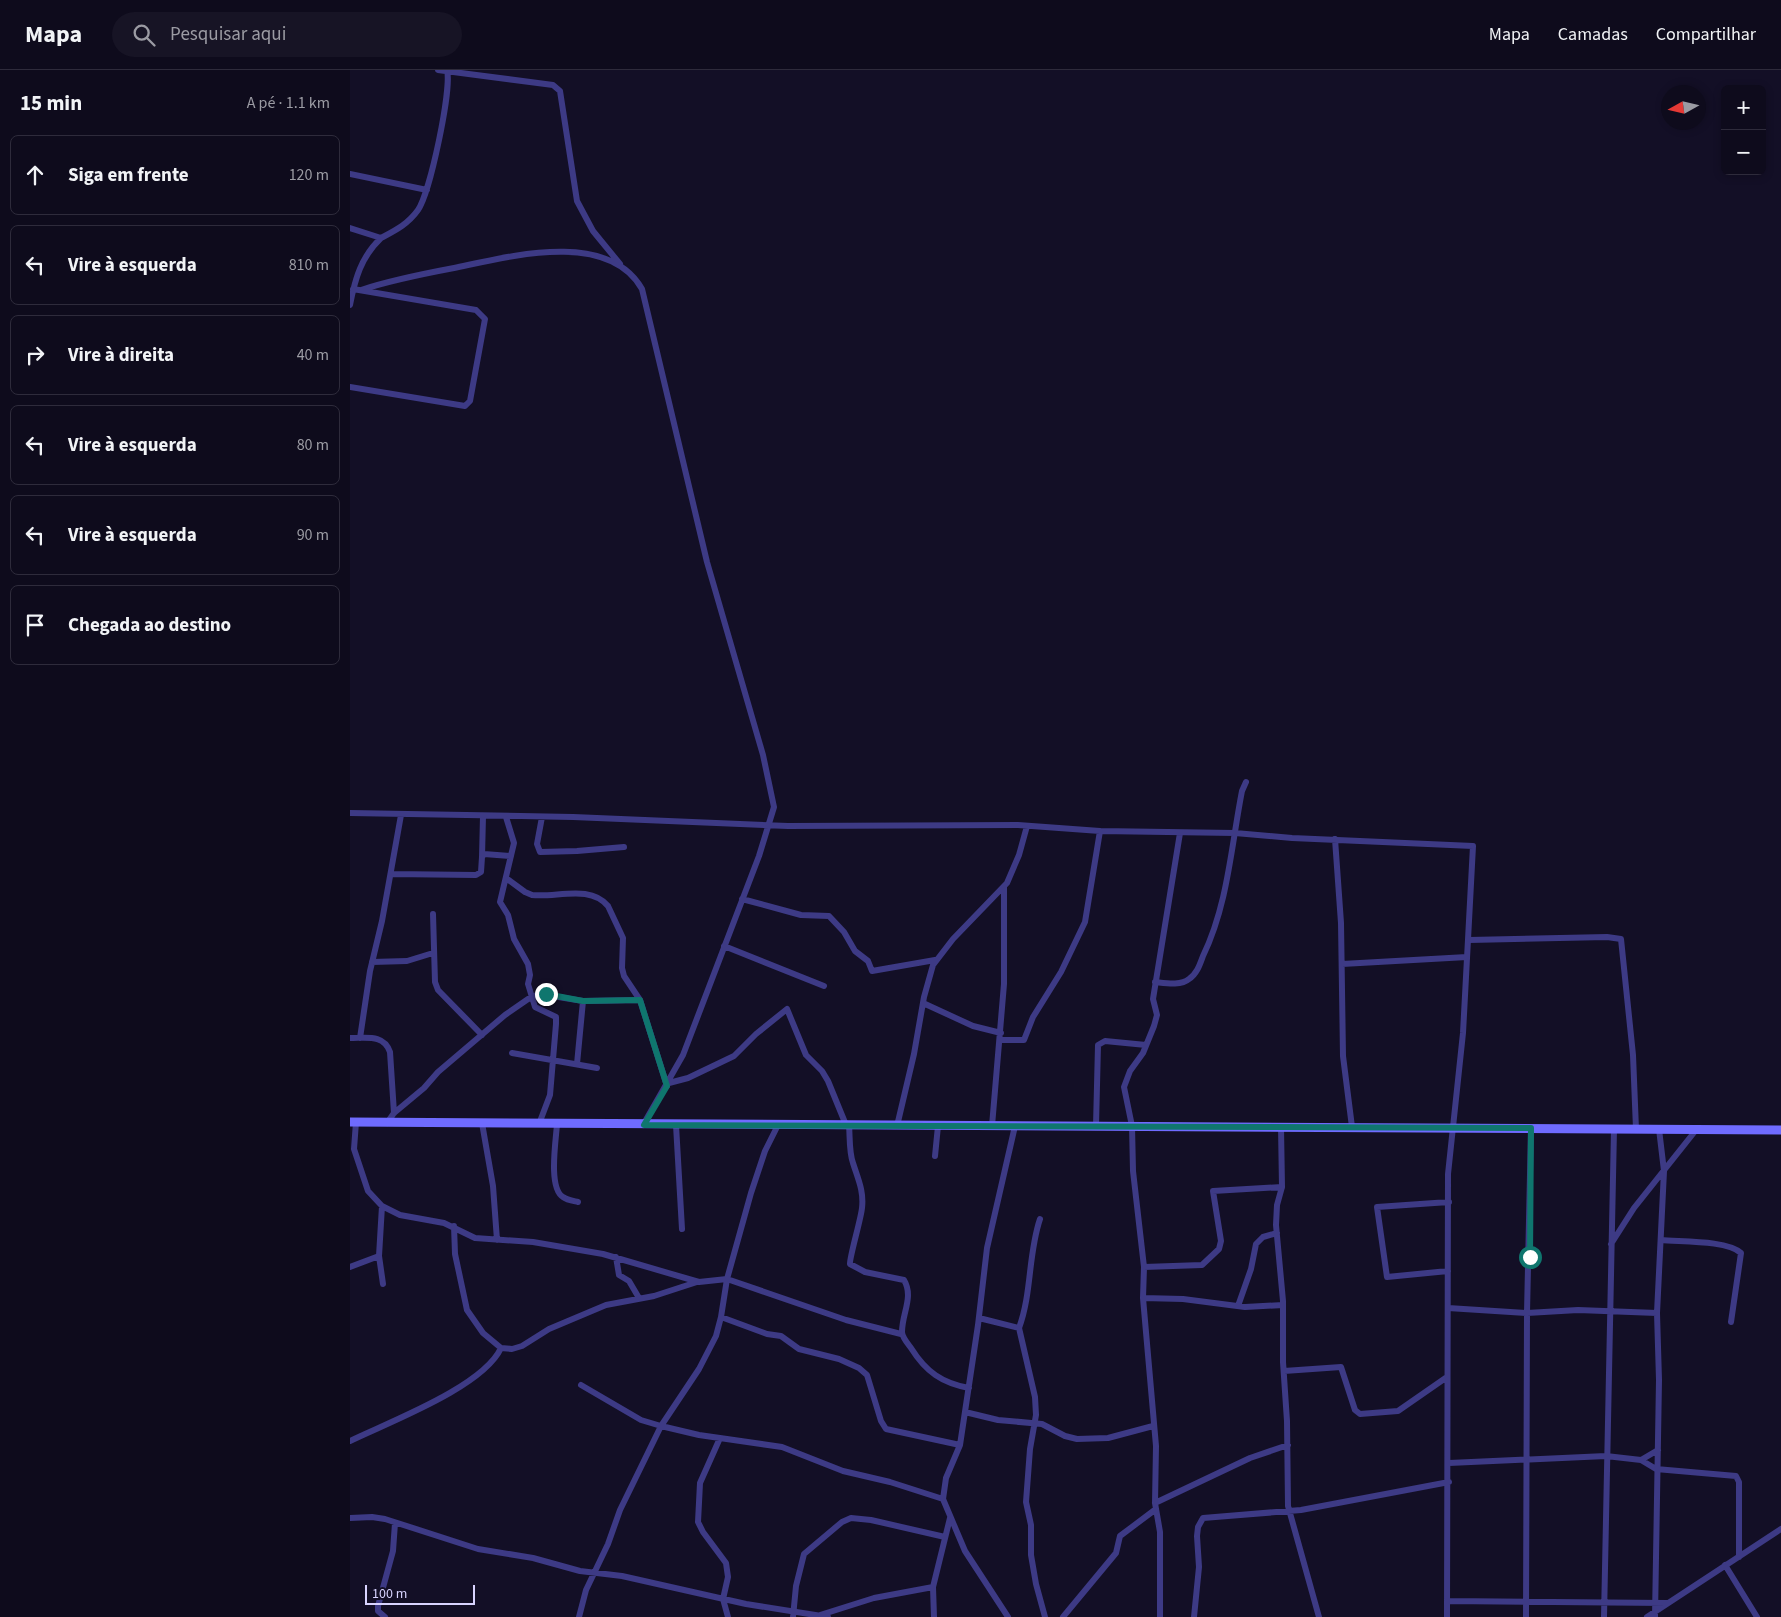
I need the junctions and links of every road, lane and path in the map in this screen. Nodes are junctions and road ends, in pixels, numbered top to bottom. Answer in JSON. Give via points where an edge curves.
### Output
{"nodes":[{"id":1,"x":438,"y":70,"type":"edge"},
{"id":2,"x":447,"y":71,"type":"edge"},
{"id":3,"x":350,"y":174,"type":"edge"},
{"id":4,"x":427,"y":190,"type":"junction"},
{"id":5,"x":350,"y":228,"type":"edge"},
{"id":6,"x":381,"y":238,"type":"junction"},
{"id":7,"x":620,"y":265,"type":"junction"},
{"id":8,"x":357,"y":289,"type":"junction"},
{"id":9,"x":350,"y":305,"type":"edge"},
{"id":10,"x":350,"y":387,"type":"edge"},
{"id":11,"x":1246,"y":782,"type":"dead end"},
{"id":12,"x":350,"y":813,"type":"edge"},
{"id":13,"x":401,"y":815,"type":"junction"},
{"id":14,"x":483,"y":816,"type":"junction"},
{"id":15,"x":506,"y":817,"type":"junction"},
{"id":16,"x":542,"y":817,"type":"junction"},
{"id":17,"x":769,"y":826,"type":"junction"},
{"id":18,"x":1027,"y":826,"type":"junction"},
{"id":19,"x":1100,"y":831,"type":"junction"},
{"id":20,"x":1180,"y":833,"type":"junction"},
{"id":21,"x":1235,"y":833,"type":"junction"},
{"id":22,"x":1336,"y":839,"type":"junction"},
{"id":23,"x":624,"y":847,"type":"dead end"},
{"id":24,"x":511,"y":856,"type":"junction"},
{"id":25,"x":482,"y":857,"type":"junction"},
{"id":26,"x":391,"y":874,"type":"junction"},
{"id":27,"x":506,"y":878,"type":"junction"},
{"id":28,"x":1004,"y":887,"type":"junction"},
{"id":29,"x":742,"y":898,"type":"junction"},
{"id":30,"x":433,"y":914,"type":"dead end"},
{"id":31,"x":1469,"y":940,"type":"junction"},
{"id":32,"x":724,"y":946,"type":"junction"},
{"id":33,"x":433,"y":952,"type":"junction"},
{"id":34,"x":1467,"y":957,"type":"junction"},
{"id":35,"x":935,"y":960,"type":"junction"},
{"id":36,"x":372,"y":962,"type":"junction"},
{"id":37,"x":1342,"y":964,"type":"junction"},
{"id":38,"x":1156,"y":982,"type":"junction"},
{"id":39,"x":824,"y":986,"type":"dead end"},
{"id":40,"x":531,"y":997,"type":"junction"},
{"id":41,"x":640,"y":1000,"type":"junction"},
{"id":42,"x":583,"y":1001,"type":"junction"},
{"id":43,"x":923,"y":1003,"type":"junction"},
{"id":44,"x":482,"y":1036,"type":"junction"},
{"id":45,"x":1001,"y":1037,"type":"junction"},
{"id":46,"x":350,"y":1038,"type":"edge"},
{"id":47,"x":360,"y":1038,"type":"junction"},
{"id":48,"x":1146,"y":1045,"type":"junction"},
{"id":49,"x":512,"y":1053,"type":"dead end"},
{"id":50,"x":553,"y":1060,"type":"junction"},
{"id":51,"x":577,"y":1064,"type":"junction"},
{"id":52,"x":597,"y":1068,"type":"dead end"},
{"id":53,"x":668,"y":1084,"type":"junction"},
{"id":54,"x":394,"y":1112,"type":"junction"},
{"id":55,"x":353,"y":1122,"type":"edge"},
{"id":56,"x":387,"y":1123,"type":"junction"},
{"id":57,"x":482,"y":1123,"type":"junction"},
{"id":58,"x":539,"y":1124,"type":"junction"},
{"id":59,"x":557,"y":1124,"type":"junction"},
{"id":60,"x":644,"y":1125,"type":"junction"},
{"id":61,"x":676,"y":1125,"type":"junction"},
{"id":62,"x":778,"y":1125,"type":"junction"},
{"id":63,"x":847,"y":1125,"type":"junction"},
{"id":64,"x":897,"y":1126,"type":"junction"},
{"id":65,"x":938,"y":1126,"type":"junction"},
{"id":66,"x":992,"y":1126,"type":"junction"},
{"id":67,"x":1015,"y":1126,"type":"junction"},
{"id":68,"x":1096,"y":1126,"type":"junction"},
{"id":69,"x":1132,"y":1126,"type":"junction"},
{"id":70,"x":1281,"y":1127,"type":"junction"},
{"id":71,"x":1352,"y":1128,"type":"junction"},
{"id":72,"x":1452,"y":1128,"type":"junction"},
{"id":73,"x":1531,"y":1128,"type":"junction"},
{"id":74,"x":1614,"y":1129,"type":"junction"},
{"id":75,"x":1636,"y":1129,"type":"junction"},
{"id":76,"x":1659,"y":1129,"type":"junction"},
{"id":77,"x":1696,"y":1130,"type":"junction"},
{"id":78,"x":1781,"y":1130,"type":"edge"},
{"id":79,"x":935,"y":1156,"type":"dead end"},
{"id":80,"x":1664,"y":1171,"type":"junction"},
{"id":81,"x":1282,"y":1187,"type":"junction"},
{"id":82,"x":578,"y":1202,"type":"dead end"},
{"id":83,"x":1449,"y":1202,"type":"junction"},
{"id":84,"x":382,"y":1206,"type":"junction"},
{"id":85,"x":1040,"y":1219,"type":"dead end"},
{"id":86,"x":454,"y":1226,"type":"junction"},
{"id":87,"x":682,"y":1229,"type":"dead end"},
{"id":88,"x":1277,"y":1233,"type":"junction"},
{"id":89,"x":498,"y":1240,"type":"junction"},
{"id":90,"x":1661,"y":1240,"type":"junction"},
{"id":91,"x":1611,"y":1244,"type":"junction"},
{"id":92,"x":379,"y":1256,"type":"junction"},
{"id":93,"x":616,"y":1258,"type":"junction"},
{"id":94,"x":350,"y":1267,"type":"edge"},
{"id":95,"x":1144,"y":1267,"type":"junction"},
{"id":96,"x":1448,"y":1271,"type":"junction"},
{"id":97,"x":727,"y":1279,"type":"junction"},
{"id":98,"x":699,"y":1282,"type":"junction"},
{"id":99,"x":383,"y":1284,"type":"dead end"},
{"id":100,"x":639,"y":1298,"type":"junction"},
{"id":101,"x":1143,"y":1298,"type":"junction"},
{"id":102,"x":1283,"y":1305,"type":"junction"},
{"id":103,"x":1238,"y":1306,"type":"junction"},
{"id":104,"x":1448,"y":1308,"type":"junction"},
{"id":105,"x":1609,"y":1310,"type":"junction"},
{"id":106,"x":1527,"y":1313,"type":"junction"},
{"id":107,"x":1657,"y":1313,"type":"junction"},
{"id":108,"x":722,"y":1317,"type":"junction"},
{"id":109,"x":979,"y":1318,"type":"junction"},
{"id":110,"x":1731,"y":1322,"type":"dead end"},
{"id":111,"x":1019,"y":1328,"type":"junction"},
{"id":112,"x":901,"y":1334,"type":"junction"},
{"id":113,"x":501,"y":1348,"type":"junction"},
{"id":114,"x":1284,"y":1370,"type":"junction"},
{"id":115,"x":1447,"y":1376,"type":"junction"},
{"id":116,"x":581,"y":1385,"type":"dead end"},
{"id":117,"x":969,"y":1388,"type":"junction"},
{"id":118,"x":965,"y":1412,"type":"junction"},
{"id":119,"x":1034,"y":1423,"type":"junction"},
{"id":120,"x":661,"y":1426,"type":"junction"},
{"id":121,"x":1153,"y":1426,"type":"junction"},
{"id":122,"x":720,"y":1438,"type":"junction"},
{"id":123,"x":350,"y":1441,"type":"edge"},
{"id":124,"x":960,"y":1445,"type":"junction"},
{"id":125,"x":1288,"y":1445,"type":"junction"},
{"id":126,"x":1658,"y":1450,"type":"junction"},
{"id":127,"x":1606,"y":1456,"type":"junction"},
{"id":128,"x":1641,"y":1460,"type":"junction"},
{"id":129,"x":1528,"y":1461,"type":"junction"},
{"id":130,"x":1448,"y":1463,"type":"junction"},
{"id":131,"x":1656,"y":1469,"type":"junction"},
{"id":132,"x":1449,"y":1482,"type":"junction"},
{"id":133,"x":943,"y":1499,"type":"junction"},
{"id":134,"x":1155,"y":1506,"type":"junction"},
{"id":135,"x":1289,"y":1511,"type":"junction"},
{"id":136,"x":950,"y":1517,"type":"junction"},
{"id":137,"x":350,"y":1518,"type":"edge"},
{"id":138,"x":395,"y":1523,"type":"junction"},
{"id":139,"x":1781,"y":1529,"type":"edge"},
{"id":140,"x":945,"y":1537,"type":"junction"},
{"id":141,"x":1739,"y":1557,"type":"junction"},
{"id":142,"x":1725,"y":1565,"type":"junction"},
{"id":143,"x":594,"y":1572,"type":"junction"},
{"id":144,"x":933,"y":1587,"type":"junction"},
{"id":145,"x":723,"y":1599,"type":"junction"},
{"id":146,"x":1447,"y":1601,"type":"junction"},
{"id":147,"x":1526,"y":1601,"type":"junction"},
{"id":148,"x":1604,"y":1602,"type":"junction"},
{"id":149,"x":1655,"y":1603,"type":"junction"},
{"id":150,"x":1667,"y":1603,"type":"junction"},
{"id":151,"x":794,"y":1614,"type":"edge"},
{"id":152,"x":1655,"y":1614,"type":"edge"},
{"id":153,"x":820,"y":1616,"type":"junction"},
{"id":154,"x":385,"y":1617,"type":"edge"},
{"id":155,"x":579,"y":1617,"type":"edge"},
{"id":156,"x":728,"y":1617,"type":"edge"},
{"id":157,"x":828,"y":1617,"type":"edge"},
{"id":158,"x":934,"y":1617,"type":"edge"},
{"id":159,"x":1008,"y":1617,"type":"edge"},
{"id":160,"x":1045,"y":1617,"type":"edge"},
{"id":161,"x":1063,"y":1617,"type":"edge"},
{"id":162,"x":1160,"y":1617,"type":"edge"},
{"id":163,"x":1194,"y":1617,"type":"edge"},
{"id":164,"x":1319,"y":1617,"type":"edge"},
{"id":165,"x":1447,"y":1617,"type":"edge"},
{"id":166,"x":1526,"y":1617,"type":"edge"},
{"id":167,"x":1604,"y":1617,"type":"edge"},
{"id":168,"x":1648,"y":1617,"type":"edge"},
{"id":169,"x":1758,"y":1617,"type":"edge"}],
"edges":[{"from":1,"to":2,"type":"street"},
{"from":2,"to":4,"type":"street","via":[[442,124]]},
{"from":2,"to":7,"type":"street","via":[[553,85],[560,91],[577,201],[593,231]]},
{"from":3,"to":4,"type":"street"},
{"from":4,"to":6,"type":"street","via":[[419,208],[405,226]]},
{"from":5,"to":6,"type":"street"},
{"from":6,"to":8,"type":"street","via":[[361,262]]},
{"from":7,"to":8,"type":"street","via":[[584,253],[523,254]]},
{"from":7,"to":17,"type":"street","via":[[644,292],[707,562],[766,764],[774,807]]},
{"from":8,"to":9,"type":"street"},
{"from":8,"to":10,"type":"street","via":[[476,310],[485,319],[470,402],[465,406]]},
{"from":11,"to":21,"type":"street"},
{"from":12,"to":13,"type":"street"},
{"from":13,"to":14,"type":"street"},
{"from":13,"to":26,"type":"street"},
{"from":14,"to":15,"type":"street"},
{"from":14,"to":25,"type":"street"},
{"from":15,"to":16,"type":"street"},
{"from":15,"to":24,"type":"street","via":[[514,843]]},
{"from":16,"to":17,"type":"street"},
{"from":16,"to":23,"type":"street","via":[[537,844],[540,852]]},
{"from":17,"to":18,"type":"street"},
{"from":17,"to":29,"type":"street"},
{"from":18,"to":19,"type":"street"},
{"from":18,"to":28,"type":"street","via":[[1019,855]]},
{"from":19,"to":20,"type":"street"},
{"from":19,"to":45,"type":"street","via":[[1089,906],[1077,940],[1033,1017],[1024,1040]]},
{"from":20,"to":21,"type":"street"},
{"from":20,"to":38,"type":"street"},
{"from":21,"to":22,"type":"street"},
{"from":21,"to":38,"type":"street","via":[[1225,895],[1197,971],[1186,982]]},
{"from":22,"to":31,"type":"street","via":[[1473,846]]},
{"from":22,"to":37,"type":"street"},
{"from":24,"to":25,"type":"street","via":[[489,854]]},
{"from":24,"to":27,"type":"street"},
{"from":25,"to":26,"type":"street","via":[[481,872],[476,875]]},
{"from":26,"to":36,"type":"street"},
{"from":27,"to":40,"type":"street","via":[[500,902],[528,964]]},
{"from":27,"to":41,"type":"street","via":[[532,895],[583,893],[605,902],[623,938],[624,976]]},
{"from":28,"to":35,"type":"street"},
{"from":28,"to":45,"type":"street"},
{"from":29,"to":32,"type":"street"},
{"from":29,"to":35,"type":"street","via":[[801,915],[829,916],[844,932],[854,951],[868,960],[872,971]]},
{"from":30,"to":33,"type":"street"},
{"from":31,"to":34,"type":"street"},
{"from":31,"to":75,"type":"street","via":[[1621,939]]},
{"from":32,"to":39,"type":"street"},
{"from":32,"to":53,"type":"street","via":[[683,1055]]},
{"from":33,"to":36,"type":"street","via":[[407,961]]},
{"from":33,"to":44,"type":"street","via":[[438,990]]},
{"from":34,"to":37,"type":"street"},
{"from":34,"to":72,"type":"street"},
{"from":35,"to":43,"type":"street"},
{"from":36,"to":47,"type":"street"},
{"from":37,"to":71,"type":"street","via":[[1343,1056]]},
{"from":38,"to":48,"type":"street","via":[[1153,999],[1156,1015]]},
{"from":40,"to":42,"type":"street","via":[[546,994]]},
{"from":40,"to":44,"type":"street"},
{"from":40,"to":50,"type":"street","via":[[536,1009],[556,1016]]},
{"from":41,"to":42,"type":"street"},
{"from":41,"to":53,"type":"street"},
{"from":42,"to":51,"type":"street"},
{"from":43,"to":45,"type":"street"},
{"from":43,"to":64,"type":"street"},
{"from":44,"to":54,"type":"street"},
{"from":45,"to":66,"type":"street"},
{"from":46,"to":47,"type":"street"},
{"from":47,"to":54,"type":"street","via":[[381,1039],[387,1043]]},
{"from":48,"to":68,"type":"street","via":[[1105,1041],[1098,1045]]},
{"from":48,"to":69,"type":"street","via":[[1124,1082]]},
{"from":49,"to":50,"type":"street"},
{"from":50,"to":51,"type":"street"},
{"from":50,"to":58,"type":"street","via":[[550,1095]]},
{"from":51,"to":52,"type":"street"},
{"from":53,"to":60,"type":"street"},
{"from":53,"to":63,"type":"street","via":[[734,1056],[787,1009],[806,1055],[828,1081]]},
{"from":54,"to":56,"type":"street"},
{"from":55,"to":56,"type":"main road"},
{"from":55,"to":84,"type":"street","via":[[358,1164],[368,1191]]},
{"from":56,"to":57,"type":"main road"},
{"from":57,"to":58,"type":"main road"},
{"from":57,"to":89,"type":"street"},
{"from":58,"to":59,"type":"main road"},
{"from":59,"to":60,"type":"main road"},
{"from":59,"to":82,"type":"street","via":[[554,1174],[557,1191],[563,1197]]},
{"from":60,"to":61,"type":"main road"},
{"from":61,"to":62,"type":"main road"},
{"from":61,"to":87,"type":"street"},
{"from":62,"to":63,"type":"main road"},
{"from":62,"to":97,"type":"street","via":[[765,1150]]},
{"from":63,"to":64,"type":"main road"},
{"from":63,"to":112,"type":"street","via":[[852,1163],[862,1187],[857,1238],[850,1262],[854,1268],[865,1272],[904,1280],[909,1288]]},
{"from":64,"to":65,"type":"main road"},
{"from":65,"to":66,"type":"main road"},
{"from":65,"to":79,"type":"street"},
{"from":66,"to":67,"type":"main road"},
{"from":67,"to":68,"type":"main road"},
{"from":67,"to":109,"type":"street","via":[[987,1248]]},
{"from":68,"to":69,"type":"main road"},
{"from":69,"to":70,"type":"main road"},
{"from":69,"to":95,"type":"street"},
{"from":70,"to":71,"type":"main road"},
{"from":70,"to":81,"type":"street"},
{"from":71,"to":72,"type":"main road"},
{"from":72,"to":73,"type":"main road"},
{"from":72,"to":83,"type":"street"},
{"from":73,"to":74,"type":"main road"},
{"from":73,"to":106,"type":"street"},
{"from":74,"to":75,"type":"main road"},
{"from":74,"to":91,"type":"street"},
{"from":75,"to":76,"type":"main road"},
{"from":76,"to":77,"type":"main road"},
{"from":76,"to":80,"type":"street"},
{"from":77,"to":78,"type":"main road"},
{"from":77,"to":80,"type":"street"},
{"from":80,"to":90,"type":"street"},
{"from":80,"to":91,"type":"street"},
{"from":81,"to":88,"type":"street","via":[[1277,1205]]},
{"from":81,"to":95,"type":"street","via":[[1213,1191],[1221,1241],[1219,1249],[1202,1265]]},
{"from":83,"to":96,"type":"street"},
{"from":83,"to":96,"type":"street","via":[[1377,1207],[1387,1277]]},
{"from":84,"to":86,"type":"street","via":[[400,1215]]},
{"from":84,"to":92,"type":"street"},
{"from":85,"to":111,"type":"street"},
{"from":86,"to":89,"type":"street","via":[[476,1238]]},
{"from":86,"to":113,"type":"street","via":[[455,1254],[467,1310],[483,1333]]},
{"from":88,"to":102,"type":"street"},
{"from":88,"to":103,"type":"street","via":[[1263,1237],[1256,1244]]},
{"from":89,"to":93,"type":"street","via":[[554,1245]]},
{"from":90,"to":107,"type":"street"},
{"from":90,"to":110,"type":"street","via":[[1724,1246],[1736,1248],[1741,1253]]},
{"from":91,"to":105,"type":"street"},
{"from":92,"to":94,"type":"street"},
{"from":92,"to":99,"type":"street"},
{"from":93,"to":98,"type":"street"},
{"from":93,"to":100,"type":"street","via":[[619,1275],[629,1281]]},
{"from":95,"to":101,"type":"street"},
{"from":96,"to":104,"type":"street"},
{"from":97,"to":98,"type":"street"},
{"from":97,"to":108,"type":"street"},
{"from":97,"to":112,"type":"street","via":[[851,1322]]},
{"from":98,"to":100,"type":"street"},
{"from":100,"to":113,"type":"street","via":[[588,1311],[522,1346]]},
{"from":101,"to":103,"type":"street"},
{"from":101,"to":121,"type":"street"},
{"from":102,"to":103,"type":"street"},
{"from":102,"to":114,"type":"street"},
{"from":104,"to":106,"type":"street"},
{"from":104,"to":115,"type":"street"},
{"from":105,"to":106,"type":"street"},
{"from":105,"to":107,"type":"street"},
{"from":105,"to":127,"type":"street"},
{"from":106,"to":129,"type":"street"},
{"from":107,"to":126,"type":"street"},
{"from":108,"to":120,"type":"street","via":[[699,1369]]},
{"from":108,"to":124,"type":"street","via":[[781,1336],[799,1349],[839,1359],[859,1368],[867,1375],[886,1429]]},
{"from":109,"to":111,"type":"street"},
{"from":109,"to":117,"type":"street"},
{"from":111,"to":119,"type":"street","via":[[1034,1383]]},
{"from":112,"to":117,"type":"street","via":[[931,1374]]},
{"from":113,"to":123,"type":"street","via":[[493,1360],[458,1387]]},
{"from":114,"to":115,"type":"street","via":[[1341,1367],[1360,1414],[1398,1411]]},
{"from":114,"to":125,"type":"street"},
{"from":115,"to":130,"type":"street"},
{"from":116,"to":120,"type":"street","via":[[642,1420]]},
{"from":117,"to":118,"type":"street"},
{"from":118,"to":119,"type":"street","via":[[998,1420]]},
{"from":118,"to":124,"type":"street"},
{"from":119,"to":121,"type":"street","via":[[1078,1439],[1108,1438]]},
{"from":119,"to":160,"type":"street","via":[[1026,1502],[1031,1525],[1031,1555]]},
{"from":120,"to":122,"type":"street"},
{"from":120,"to":143,"type":"street"},
{"from":121,"to":134,"type":"street"},
{"from":122,"to":133,"type":"street","via":[[782,1447],[843,1471]]},
{"from":122,"to":145,"type":"street","via":[[700,1483],[698,1522],[726,1562],[728,1577]]},
{"from":124,"to":133,"type":"street","via":[[946,1478]]},
{"from":125,"to":134,"type":"street","via":[[1250,1458]]},
{"from":125,"to":135,"type":"street"},
{"from":126,"to":128,"type":"street"},
{"from":126,"to":131,"type":"street"},
{"from":127,"to":128,"type":"street"},
{"from":127,"to":129,"type":"street"},
{"from":127,"to":148,"type":"street"},
{"from":128,"to":131,"type":"street"},
{"from":129,"to":130,"type":"street"},
{"from":129,"to":147,"type":"street"},
{"from":130,"to":132,"type":"street"},
{"from":131,"to":141,"type":"street","via":[[1738,1478]]},
{"from":131,"to":149,"type":"street"},
{"from":132,"to":135,"type":"street"},
{"from":132,"to":146,"type":"street"},
{"from":133,"to":136,"type":"street"},
{"from":134,"to":161,"type":"street","via":[[1120,1536],[1116,1553]]},
{"from":134,"to":162,"type":"street","via":[[1160,1532]]},
{"from":135,"to":163,"type":"street","via":[[1203,1518],[1197,1536],[1199,1567]]},
{"from":135,"to":164,"type":"street"},
{"from":136,"to":140,"type":"street"},
{"from":136,"to":159,"type":"street","via":[[965,1552]]},
{"from":137,"to":138,"type":"street","via":[[372,1517]]},
{"from":138,"to":143,"type":"street","via":[[478,1549]]},
{"from":138,"to":154,"type":"street","via":[[393,1551],[378,1606],[378,1611]]},
{"from":139,"to":141,"type":"street"},
{"from":140,"to":144,"type":"street"},
{"from":140,"to":151,"type":"street","via":[[871,1520],[852,1518],[842,1522],[804,1554],[797,1578]]},
{"from":141,"to":142,"type":"street"},
{"from":142,"to":150,"type":"street"},
{"from":142,"to":169,"type":"street"},
{"from":143,"to":145,"type":"street"},
{"from":143,"to":155,"type":"street"},
{"from":144,"to":153,"type":"street","via":[[874,1598]]},
{"from":144,"to":158,"type":"street"},
{"from":145,"to":151,"type":"street"},
{"from":145,"to":156,"type":"street"},
{"from":146,"to":147,"type":"street"},
{"from":146,"to":165,"type":"street"},
{"from":147,"to":148,"type":"street"},
{"from":147,"to":166,"type":"street"},
{"from":148,"to":149,"type":"street"},
{"from":148,"to":167,"type":"street"},
{"from":149,"to":150,"type":"street"},
{"from":149,"to":152,"type":"street"},
{"from":150,"to":152,"type":"street"},
{"from":151,"to":153,"type":"street"},
{"from":152,"to":168,"type":"street"},
{"from":153,"to":157,"type":"street"}]}
